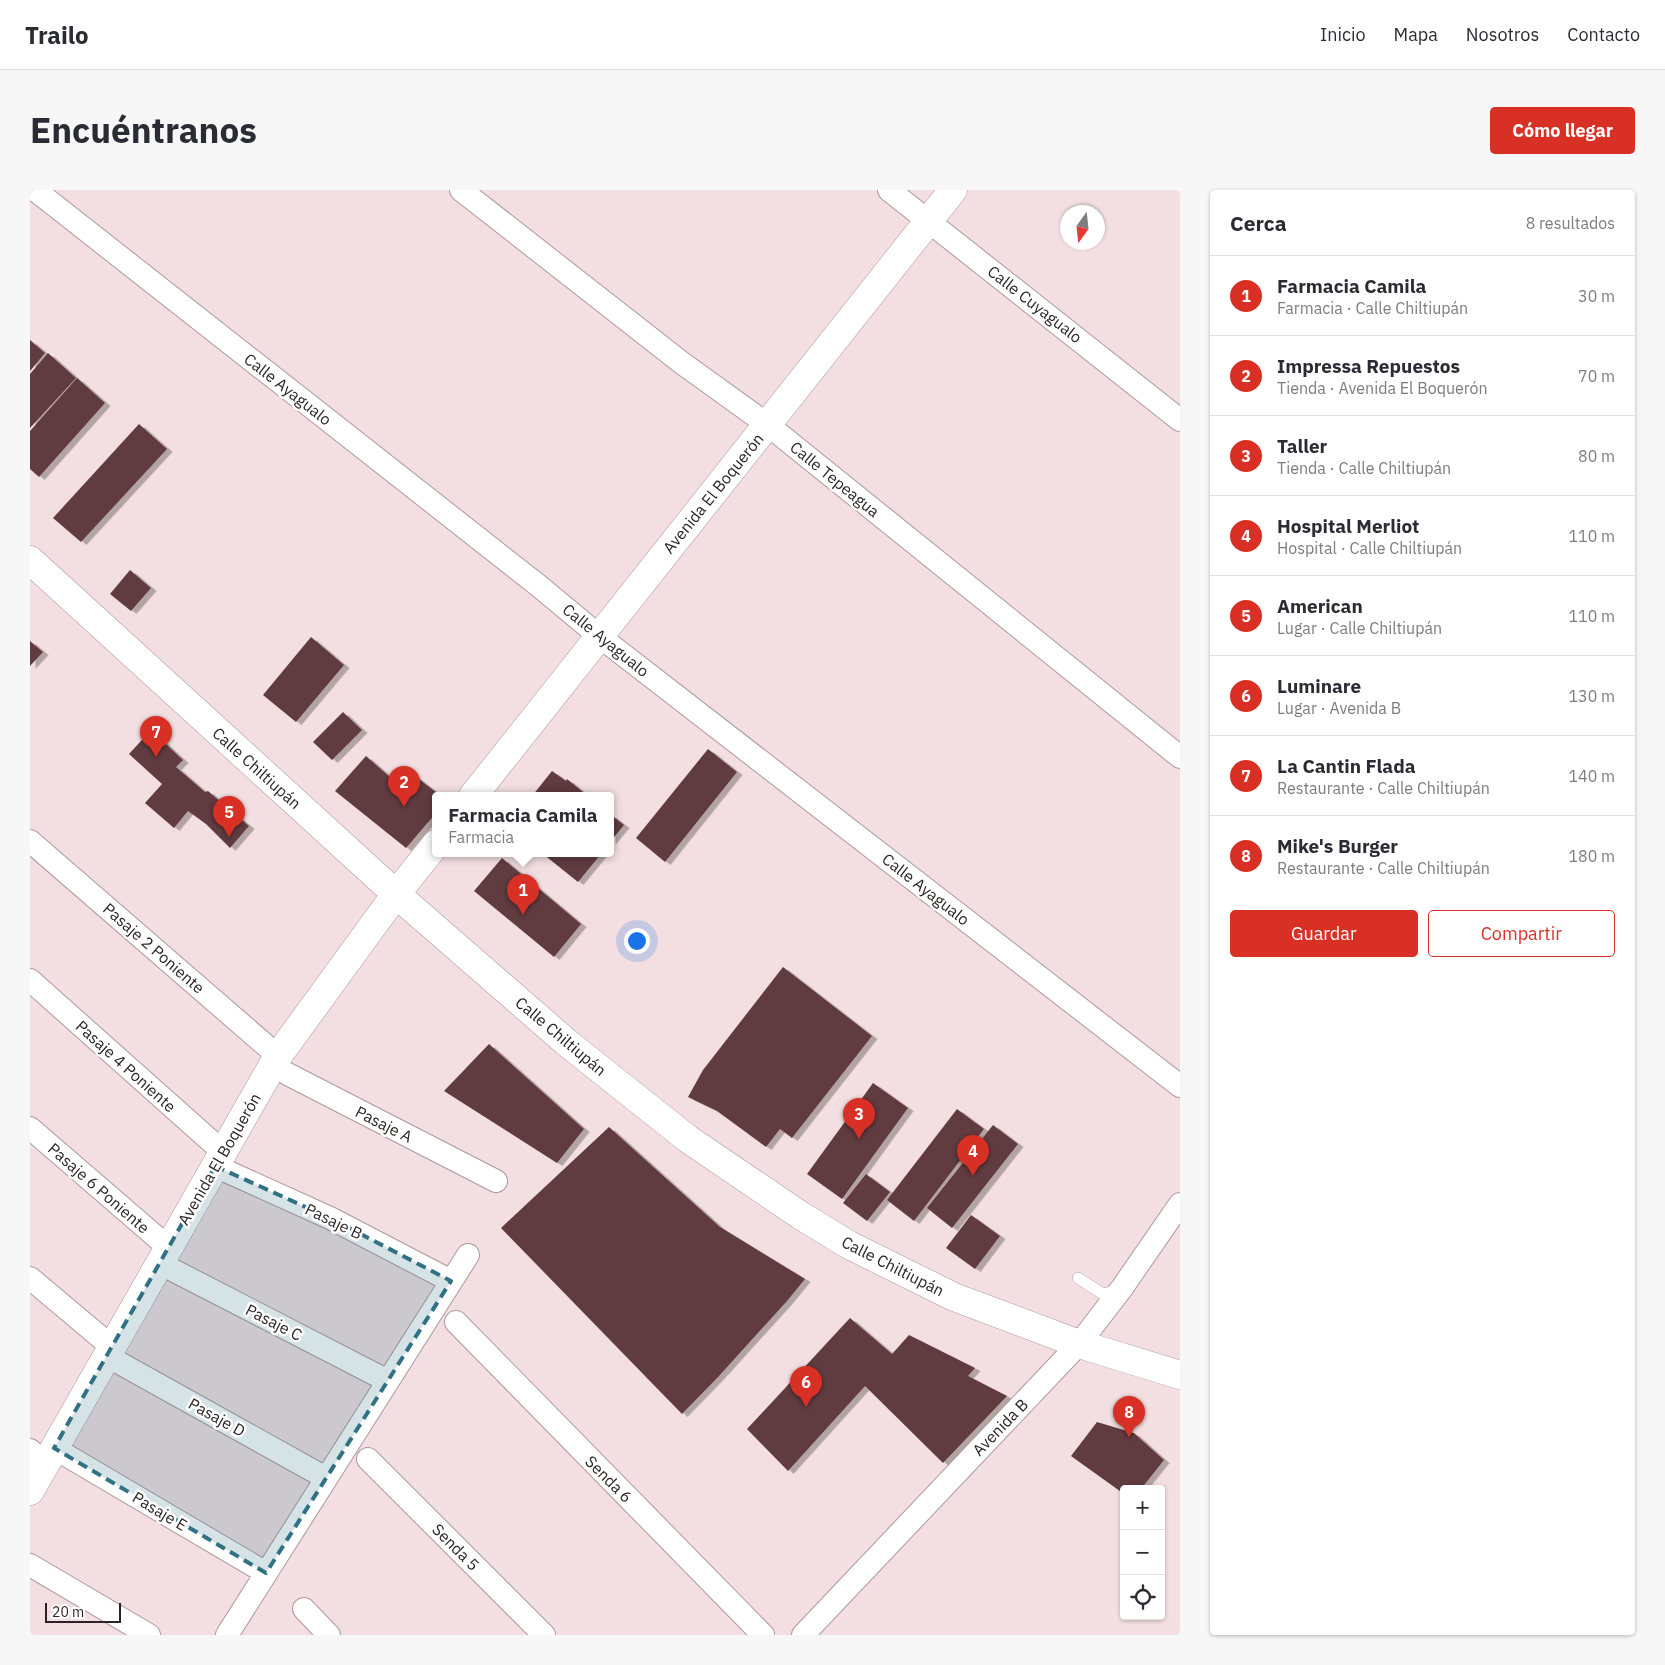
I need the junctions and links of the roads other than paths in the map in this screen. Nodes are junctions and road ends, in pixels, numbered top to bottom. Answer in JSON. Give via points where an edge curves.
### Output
{"nodes":[{"id":1,"x":35,"y":190,"type":"edge"},
{"id":2,"x":461,"y":190,"type":"edge"},
{"id":3,"x":889,"y":190,"type":"edge"},
{"id":4,"x":952,"y":190,"type":"edge"},
{"id":5,"x":928,"y":221,"type":"junction"},
{"id":6,"x":1180,"y":420,"type":"edge"},
{"id":7,"x":768,"y":425,"type":"junction"},
{"id":8,"x":30,"y":560,"type":"edge"},
{"id":9,"x":599,"y":636,"type":"junction"},
{"id":10,"x":1180,"y":757,"type":"edge"},
{"id":11,"x":476,"y":792,"type":"edge"},
{"id":12,"x":30,"y":841,"type":"edge"},
{"id":13,"x":432,"y":849,"type":"edge"},
{"id":14,"x":396,"y":894,"type":"junction"},
{"id":15,"x":30,"y":980,"type":"edge"},
{"id":16,"x":275,"y":1061,"type":"junction"},
{"id":17,"x":1180,"y":1086,"type":"edge"},
{"id":18,"x":30,"y":1128,"type":"edge"},
{"id":19,"x":219,"y":1159,"type":"junction"},
{"id":20,"x":496,"y":1181,"type":"dead end"},
{"id":21,"x":1180,"y":1204,"type":"edge"},
{"id":22,"x":468,"y":1254,"type":"dead end"},
{"id":23,"x":164,"y":1256,"type":"junction"},
{"id":24,"x":30,"y":1278,"type":"edge"},
{"id":25,"x":1078,"y":1278,"type":"dead end"},
{"id":26,"x":451,"y":1281,"type":"junction"},
{"id":27,"x":1122,"y":1288,"type":"junction"},
{"id":28,"x":456,"y":1322,"type":"dead end"},
{"id":29,"x":1080,"y":1344,"type":"junction"},
{"id":30,"x":109,"y":1352,"type":"junction"},
{"id":31,"x":1180,"y":1375,"type":"edge"},
{"id":32,"x":388,"y":1381,"type":"junction"},
{"id":33,"x":43,"y":1454,"type":"edge"},
{"id":34,"x":368,"y":1459,"type":"dead end"},
{"id":35,"x":326,"y":1478,"type":"junction"},
{"id":36,"x":30,"y":1491,"type":"edge"},
{"id":37,"x":30,"y":1565,"type":"edge"},
{"id":38,"x":266,"y":1573,"type":"junction"},
{"id":39,"x":304,"y":1609,"type":"dead end"},
{"id":40,"x":149,"y":1635,"type":"edge"},
{"id":41,"x":227,"y":1635,"type":"edge"},
{"id":42,"x":329,"y":1635,"type":"edge"},
{"id":43,"x":544,"y":1635,"type":"edge"},
{"id":44,"x":763,"y":1635,"type":"edge"},
{"id":45,"x":803,"y":1635,"type":"edge"}],
"edges":[{"from":1,"to":9,"type":"street","name":"Calle Ayagualo"},
{"from":2,"to":7,"type":"street","name":"Calle Tepeagua","via":[[682,363]]},
{"from":3,"to":5,"type":"street","name":"Calle Cuyagualo"},
{"from":4,"to":5,"type":"street","name":"Avenida El Boquerón"},
{"from":5,"to":6,"type":"street","name":"Calle Cuyagualo"},
{"from":5,"to":7,"type":"street","name":"Avenida El Boquerón"},
{"from":7,"to":9,"type":"street","name":"Avenida El Boquerón"},
{"from":7,"to":10,"type":"street","name":"Calle Tepeagua"},
{"from":8,"to":14,"type":"street","name":"Calle Chiltiupán"},
{"from":9,"to":11,"type":"street","name":"Avenida El Boquerón"},
{"from":9,"to":17,"type":"street","name":"Calle Ayagualo"},
{"from":12,"to":16,"type":"street","name":"Pasaje 2 Poniente"},
{"from":13,"to":14,"type":"street","name":"Avenida El Boquerón"},
{"from":14,"to":16,"type":"street","name":"Avenida El Boquerón"},
{"from":14,"to":29,"type":"street","name":"Calle Chiltiupán","via":[[581,1054],[688,1139],[800,1215],[849,1245],[954,1297]]},
{"from":15,"to":19,"type":"street","name":"Pasaje 4 Poniente"},
{"from":16,"to":19,"type":"street","name":"Avenida El Boquerón"},
{"from":16,"to":20,"type":"street","name":"Pasaje A"},
{"from":18,"to":23,"type":"street","name":"Pasaje 6 Poniente"},
{"from":19,"to":23,"type":"street","name":"Avenida El Boquerón"},
{"from":19,"to":26,"type":"street","name":"Pasaje B"},
{"from":21,"to":27,"type":"street","name":"Avenida B"},
{"from":22,"to":26,"type":"street"},
{"from":23,"to":30,"type":"street","name":"Avenida El Boquerón"},
{"from":23,"to":32,"type":"street","name":"Pasaje C"},
{"from":24,"to":30,"type":"street","name":"Pasaje D"},
{"from":25,"to":27,"type":"lane","via":[[1103,1294]]},
{"from":26,"to":32,"type":"street"},
{"from":27,"to":29,"type":"street","name":"Avenida B"},
{"from":28,"to":44,"type":"street","name":"Senda 6"},
{"from":29,"to":31,"type":"street","name":"Calle Chiltiupán"},
{"from":29,"to":45,"type":"street","name":"Avenida B"},
{"from":30,"to":33,"type":"street","name":"Avenida El Boquerón"},
{"from":30,"to":35,"type":"street","name":"Pasaje D"},
{"from":32,"to":35,"type":"street"},
{"from":33,"to":36,"type":"street","name":"Avenida El Boquerón"},
{"from":33,"to":38,"type":"street","name":"Pasaje E"},
{"from":34,"to":43,"type":"street","name":"Senda 5"},
{"from":35,"to":38,"type":"street"},
{"from":37,"to":40,"type":"street"},
{"from":38,"to":41,"type":"street"},
{"from":39,"to":42,"type":"street"}]}
